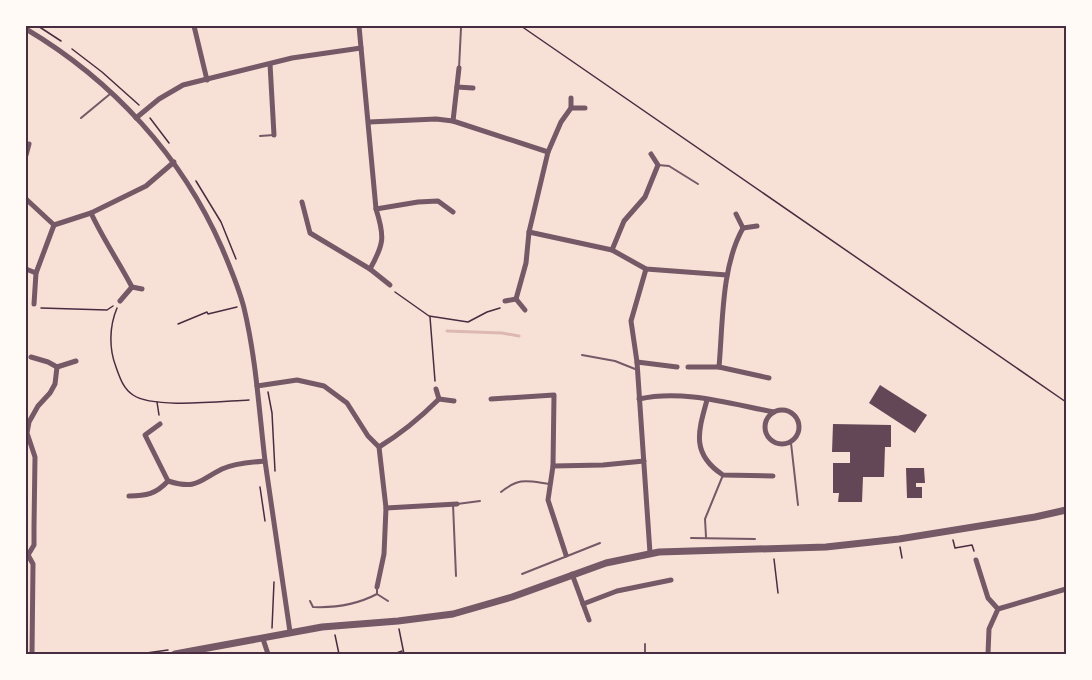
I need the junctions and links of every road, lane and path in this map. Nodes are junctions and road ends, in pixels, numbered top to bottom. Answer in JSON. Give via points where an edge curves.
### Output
{"nodes":[{"id":1,"x":38,"y":26,"type":"edge"},
{"id":2,"x":194,"y":26,"type":"edge"},
{"id":3,"x":359,"y":26,"type":"edge"},
{"id":4,"x":521,"y":26,"type":"edge"},
{"id":5,"x":26,"y":28,"type":"edge"},
{"id":6,"x":461,"y":28,"type":"dead end"},
{"id":7,"x":63,"y":42,"type":"dead end"},
{"id":8,"x":71,"y":48,"type":"dead end"},
{"id":9,"x":362,"y":48,"type":"junction"},
{"id":10,"x":270,"y":64,"type":"junction"},
{"id":11,"x":459,"y":68,"type":"joint"},
{"id":12,"x":207,"y":80,"type":"junction"},
{"id":13,"x":457,"y":87,"type":"junction"},
{"id":14,"x":473,"y":88,"type":"dead end"},
{"id":15,"x":112,"y":92,"type":"junction"},
{"id":16,"x":571,"y":98,"type":"dead end"},
{"id":17,"x":571,"y":108,"type":"junction"},
{"id":18,"x":585,"y":108,"type":"dead end"},
{"id":19,"x":144,"y":111,"type":"junction"},
{"id":20,"x":81,"y":118,"type":"dead end"},
{"id":21,"x":136,"y":118,"type":"junction"},
{"id":22,"x":453,"y":121,"type":"junction"},
{"id":23,"x":369,"y":122,"type":"junction"},
{"id":24,"x":274,"y":135,"type":"joint"},
{"id":25,"x":260,"y":136,"type":"dead end"},
{"id":26,"x":29,"y":144,"type":"dead end"},
{"id":27,"x":173,"y":148,"type":"dead end"},
{"id":28,"x":548,"y":152,"type":"junction"},
{"id":29,"x":651,"y":154,"type":"dead end"},
{"id":30,"x":26,"y":155,"type":"edge"},
{"id":31,"x":174,"y":162,"type":"junction"},
{"id":32,"x":658,"y":165,"type":"junction"},
{"id":33,"x":192,"y":176,"type":"dead end"},
{"id":34,"x":698,"y":184,"type":"dead end"},
{"id":35,"x":26,"y":199,"type":"edge"},
{"id":36,"x":302,"y":202,"type":"dead end"},
{"id":37,"x":376,"y":209,"type":"junction"},
{"id":38,"x":453,"y":212,"type":"dead end"},
{"id":39,"x":91,"y":213,"type":"junction"},
{"id":40,"x":736,"y":214,"type":"dead end"},
{"id":41,"x":54,"y":225,"type":"junction"},
{"id":42,"x":757,"y":226,"type":"dead end"},
{"id":43,"x":743,"y":228,"type":"junction"},
{"id":44,"x":529,"y":232,"type":"junction"},
{"id":45,"x":612,"y":250,"type":"junction"},
{"id":46,"x":238,"y":265,"type":"dead end"},
{"id":47,"x":26,"y":269,"type":"edge"},
{"id":48,"x":370,"y":269,"type":"junction"},
{"id":49,"x":646,"y":269,"type":"junction"},
{"id":50,"x":36,"y":273,"type":"junction"},
{"id":51,"x":727,"y":275,"type":"junction"},
{"id":52,"x":390,"y":285,"type":"joint"},
{"id":53,"x":132,"y":287,"type":"junction"},
{"id":54,"x":142,"y":289,"type":"dead end"},
{"id":55,"x":516,"y":299,"type":"junction"},
{"id":56,"x":120,"y":301,"type":"junction"},
{"id":57,"x":505,"y":301,"type":"dead end"},
{"id":58,"x":34,"y":304,"type":"joint"},
{"id":59,"x":243,"y":306,"type":"junction"},
{"id":60,"x":525,"y":310,"type":"dead end"},
{"id":61,"x":429,"y":316,"type":"junction"},
{"id":62,"x":178,"y":324,"type":"dead end"},
{"id":63,"x":582,"y":355,"type":"dead end"},
{"id":64,"x":31,"y":357,"type":"dead end"},
{"id":65,"x":76,"y":361,"type":"dead end"},
{"id":66,"x":638,"y":363,"type":"junction"},
{"id":67,"x":57,"y":367,"type":"junction"},
{"id":68,"x":677,"y":367,"type":"dead end"},
{"id":69,"x":688,"y":367,"type":"dead end"},
{"id":70,"x":719,"y":368,"type":"junction"},
{"id":71,"x":638,"y":370,"type":"junction"},
{"id":72,"x":769,"y":378,"type":"dead end"},
{"id":73,"x":266,"y":385,"type":"junction"},
{"id":74,"x":257,"y":386,"type":"junction"},
{"id":75,"x":436,"y":389,"type":"joint"},
{"id":76,"x":259,"y":399,"type":"junction"},
{"id":77,"x":439,"y":399,"type":"junction"},
{"id":78,"x":491,"y":399,"type":"dead end"},
{"id":79,"x":639,"y":399,"type":"junction"},
{"id":80,"x":707,"y":400,"type":"junction"},
{"id":81,"x":454,"y":401,"type":"dead end"},
{"id":82,"x":157,"y":402,"type":"junction"},
{"id":83,"x":1066,"y":402,"type":"edge"},
{"id":84,"x":774,"y":412,"type":"junction"},
{"id":85,"x":160,"y":424,"type":"joint"},
{"id":86,"x":791,"y":443,"type":"junction"},
{"id":87,"x":379,"y":447,"type":"junction"},
{"id":88,"x":266,"y":461,"type":"junction"},
{"id":89,"x":644,"y":461,"type":"junction"},
{"id":90,"x":553,"y":466,"type":"junction"},
{"id":91,"x":723,"y":475,"type":"junction"},
{"id":92,"x":773,"y":476,"type":"dead end"},
{"id":93,"x":276,"y":479,"type":"dead end"},
{"id":94,"x":168,"y":481,"type":"junction"},
{"id":95,"x":259,"y":484,"type":"dead end"},
{"id":96,"x":550,"y":484,"type":"junction"},
{"id":97,"x":501,"y":492,"type":"dead end"},
{"id":98,"x":129,"y":496,"type":"dead end"},
{"id":99,"x":480,"y":501,"type":"dead end"},
{"id":100,"x":455,"y":504,"type":"junction"},
{"id":101,"x":798,"y":505,"type":"dead end"},
{"id":102,"x":386,"y":508,"type":"junction"},
{"id":103,"x":1066,"y":510,"type":"edge"},
{"id":104,"x":266,"y":527,"type":"dead end"},
{"id":105,"x":951,"y":530,"type":"junction"},
{"id":106,"x":706,"y":537,"type":"junction"},
{"id":107,"x":691,"y":538,"type":"dead end"},
{"id":108,"x":755,"y":539,"type":"dead end"},
{"id":109,"x":600,"y":543,"type":"dead end"},
{"id":110,"x":773,"y":549,"type":"junction"},
{"id":111,"x":650,"y":553,"type":"junction"},
{"id":112,"x":27,"y":555,"type":"edge"},
{"id":113,"x":566,"y":555,"type":"junction"},
{"id":114,"x":976,"y":560,"type":"joint"},
{"id":115,"x":522,"y":574,"type":"dead end"},
{"id":116,"x":572,"y":574,"type":"junction"},
{"id":117,"x":274,"y":576,"type":"dead end"},
{"id":118,"x":456,"y":576,"type":"dead end"},
{"id":119,"x":670,"y":580,"type":"dead end"},
{"id":120,"x":377,"y":587,"type":"joint"},
{"id":121,"x":1066,"y":590,"type":"edge"},
{"id":122,"x":377,"y":594,"type":"junction"},
{"id":123,"x":778,"y":594,"type":"dead end"},
{"id":124,"x":310,"y":601,"type":"dead end"},
{"id":125,"x":388,"y":601,"type":"dead end"},
{"id":126,"x":583,"y":604,"type":"junction"},
{"id":127,"x":998,"y":609,"type":"junction"},
{"id":128,"x":589,"y":620,"type":"dead end"},
{"id":129,"x":398,"y":621,"type":"junction"},
{"id":130,"x":333,"y":626,"type":"junction"},
{"id":131,"x":272,"y":628,"type":"dead end"},
{"id":132,"x":290,"y":632,"type":"junction"},
{"id":133,"x":263,"y":639,"type":"junction"},
{"id":134,"x":645,"y":644,"type":"dead end"},
{"id":135,"x":403,"y":650,"type":"junction"},
{"id":136,"x":174,"y":652,"type":"edge"},
{"id":137,"x":32,"y":654,"type":"edge"},
{"id":138,"x":139,"y":654,"type":"edge"},
{"id":139,"x":268,"y":654,"type":"edge"},
{"id":140,"x":339,"y":654,"type":"edge"},
{"id":141,"x":394,"y":654,"type":"edge"},
{"id":142,"x":404,"y":654,"type":"edge"},
{"id":143,"x":645,"y":654,"type":"edge"},
{"id":144,"x":988,"y":654,"type":"edge"}],
"edges":[{"from":1,"to":7,"type":"path"},
{"from":2,"to":12,"type":"street"},
{"from":3,"to":9,"type":"street"},
{"from":4,"to":83,"type":"path"},
{"from":5,"to":15,"type":"street"},
{"from":6,"to":11,"type":"lane"},
{"from":8,"to":19,"type":"path"},
{"from":9,"to":10,"type":"street"},
{"from":9,"to":23,"type":"street"},
{"from":10,"to":12,"type":"street"},
{"from":10,"to":24,"type":"street"},
{"from":11,"to":13,"type":"street"},
{"from":12,"to":19,"type":"street","via":[[183,85]]},
{"from":13,"to":14,"type":"street"},
{"from":13,"to":22,"type":"street"},
{"from":15,"to":20,"type":"lane"},
{"from":15,"to":21,"type":"street"},
{"from":16,"to":17,"type":"street"},
{"from":17,"to":18,"type":"street"},
{"from":17,"to":28,"type":"street"},
{"from":19,"to":21,"type":"street"},
{"from":19,"to":27,"type":"path"},
{"from":21,"to":31,"type":"street"},
{"from":22,"to":23,"type":"street"},
{"from":22,"to":28,"type":"street"},
{"from":23,"to":37,"type":"street"},
{"from":24,"to":25,"type":"lane"},
{"from":26,"to":30,"type":"street"},
{"from":28,"to":44,"type":"street"},
{"from":29,"to":32,"type":"street"},
{"from":31,"to":39,"type":"street","via":[[146,186]]},
{"from":31,"to":59,"type":"street","via":[[208,216]]},
{"from":32,"to":34,"type":"lane","via":[[669,166]]},
{"from":32,"to":45,"type":"street","via":[[645,197],[624,220]]},
{"from":33,"to":46,"type":"path","via":[[221,222]]},
{"from":35,"to":41,"type":"street"},
{"from":36,"to":48,"type":"street","via":[[310,233]]},
{"from":37,"to":38,"type":"street","via":[[438,201]]},
{"from":37,"to":48,"type":"street","via":[[383,229],[381,249]]},
{"from":39,"to":41,"type":"street"},
{"from":39,"to":53,"type":"street"},
{"from":40,"to":43,"type":"street"},
{"from":41,"to":50,"type":"street"},
{"from":42,"to":43,"type":"street"},
{"from":43,"to":51,"type":"street"},
{"from":44,"to":45,"type":"street"},
{"from":44,"to":55,"type":"street"},
{"from":45,"to":49,"type":"street"},
{"from":47,"to":50,"type":"street"},
{"from":48,"to":52,"type":"street"},
{"from":49,"to":51,"type":"street"},
{"from":49,"to":66,"type":"street","via":[[631,321]]},
{"from":50,"to":58,"type":"street"},
{"from":51,"to":70,"type":"street"},
{"from":52,"to":61,"type":"path"},
{"from":53,"to":54,"type":"street"},
{"from":53,"to":56,"type":"street"},
{"from":55,"to":57,"type":"street"},
{"from":55,"to":60,"type":"street"},
{"from":55,"to":61,"type":"path","via":[[468,322]]},
{"from":56,"to":58,"type":"path","via":[[107,310],[53,309]]},
{"from":56,"to":82,"type":"path","via":[[114,316],[110,352],[122,383],[134,395]]},
{"from":59,"to":62,"type":"path","via":[[207,312]]},
{"from":59,"to":74,"type":"street"},
{"from":61,"to":75,"type":"path"},
{"from":63,"to":71,"type":"lane"},
{"from":64,"to":67,"type":"street"},
{"from":65,"to":67,"type":"street"},
{"from":66,"to":68,"type":"street"},
{"from":66,"to":71,"type":"street"},
{"from":67,"to":112,"type":"street","via":[[55,384],[38,406],[27,433],[35,457],[34,545]]},
{"from":69,"to":70,"type":"street"},
{"from":70,"to":72,"type":"street"},
{"from":71,"to":79,"type":"street"},
{"from":73,"to":74,"type":"street"},
{"from":73,"to":87,"type":"street","via":[[297,380],[324,386],[347,403]]},
{"from":73,"to":93,"type":"path","via":[[272,413]]},
{"from":74,"to":76,"type":"street"},
{"from":75,"to":77,"type":"street"},
{"from":76,"to":82,"type":"path"},
{"from":76,"to":88,"type":"street"},
{"from":77,"to":81,"type":"street"},
{"from":77,"to":87,"type":"street","via":[[410,428]]},
{"from":78,"to":90,"type":"street","via":[[554,395]]},
{"from":79,"to":80,"type":"street","via":[[673,395]]},
{"from":79,"to":89,"type":"street"},
{"from":80,"to":84,"type":"street"},
{"from":80,"to":91,"type":"street","via":[[698,434],[700,449]]},
{"from":82,"to":85,"type":"path"},
{"from":84,"to":86,"type":"street","via":[[787,411],[798,419],[799,432]]},
{"from":84,"to":86,"type":"street","via":[[765,423],[767,436],[777,444]]},
{"from":85,"to":94,"type":"street","via":[[146,435]]},
{"from":86,"to":101,"type":"lane"},
{"from":87,"to":102,"type":"street"},
{"from":88,"to":94,"type":"street","via":[[224,468],[196,484],[182,486]]},
{"from":88,"to":132,"type":"street"},
{"from":89,"to":90,"type":"street"},
{"from":89,"to":111,"type":"street"},
{"from":90,"to":96,"type":"street"},
{"from":91,"to":92,"type":"street"},
{"from":91,"to":106,"type":"lane","via":[[705,519]]},
{"from":94,"to":98,"type":"street","via":[[148,496]]},
{"from":95,"to":104,"type":"path"},
{"from":96,"to":97,"type":"lane","via":[[521,481]]},
{"from":96,"to":113,"type":"street","via":[[548,500]]},
{"from":99,"to":100,"type":"lane"},
{"from":100,"to":102,"type":"street"},
{"from":100,"to":118,"type":"lane"},
{"from":102,"to":120,"type":"street","via":[[384,554]]},
{"from":103,"to":105,"type":"street"},
{"from":105,"to":110,"type":"street","via":[[826,547]]},
{"from":105,"to":114,"type":"path","via":[[955,548],[972,545]]},
{"from":106,"to":107,"type":"lane"},
{"from":106,"to":108,"type":"lane"},
{"from":109,"to":113,"type":"lane"},
{"from":110,"to":111,"type":"street"},
{"from":110,"to":123,"type":"path"},
{"from":111,"to":116,"type":"street"},
{"from":112,"to":137,"type":"street","via":[[33,564]]},
{"from":113,"to":115,"type":"lane"},
{"from":114,"to":127,"type":"street","via":[[988,598]]},
{"from":116,"to":126,"type":"street"},
{"from":116,"to":129,"type":"street","via":[[486,606]]},
{"from":117,"to":131,"type":"path"},
{"from":119,"to":126,"type":"street","via":[[617,591]]},
{"from":120,"to":122,"type":"lane"},
{"from":121,"to":127,"type":"street"},
{"from":122,"to":124,"type":"lane","via":[[344,606],[313,607]]},
{"from":122,"to":125,"type":"lane"},
{"from":126,"to":128,"type":"street"},
{"from":127,"to":144,"type":"street","via":[[989,629]]},
{"from":129,"to":130,"type":"street"},
{"from":129,"to":135,"type":"path"},
{"from":130,"to":132,"type":"street"},
{"from":130,"to":140,"type":"path"},
{"from":132,"to":133,"type":"street"},
{"from":133,"to":136,"type":"street"},
{"from":133,"to":139,"type":"street"},
{"from":134,"to":143,"type":"lane"},
{"from":135,"to":141,"type":"path"},
{"from":135,"to":142,"type":"path"},
{"from":136,"to":138,"type":"path"}]}
